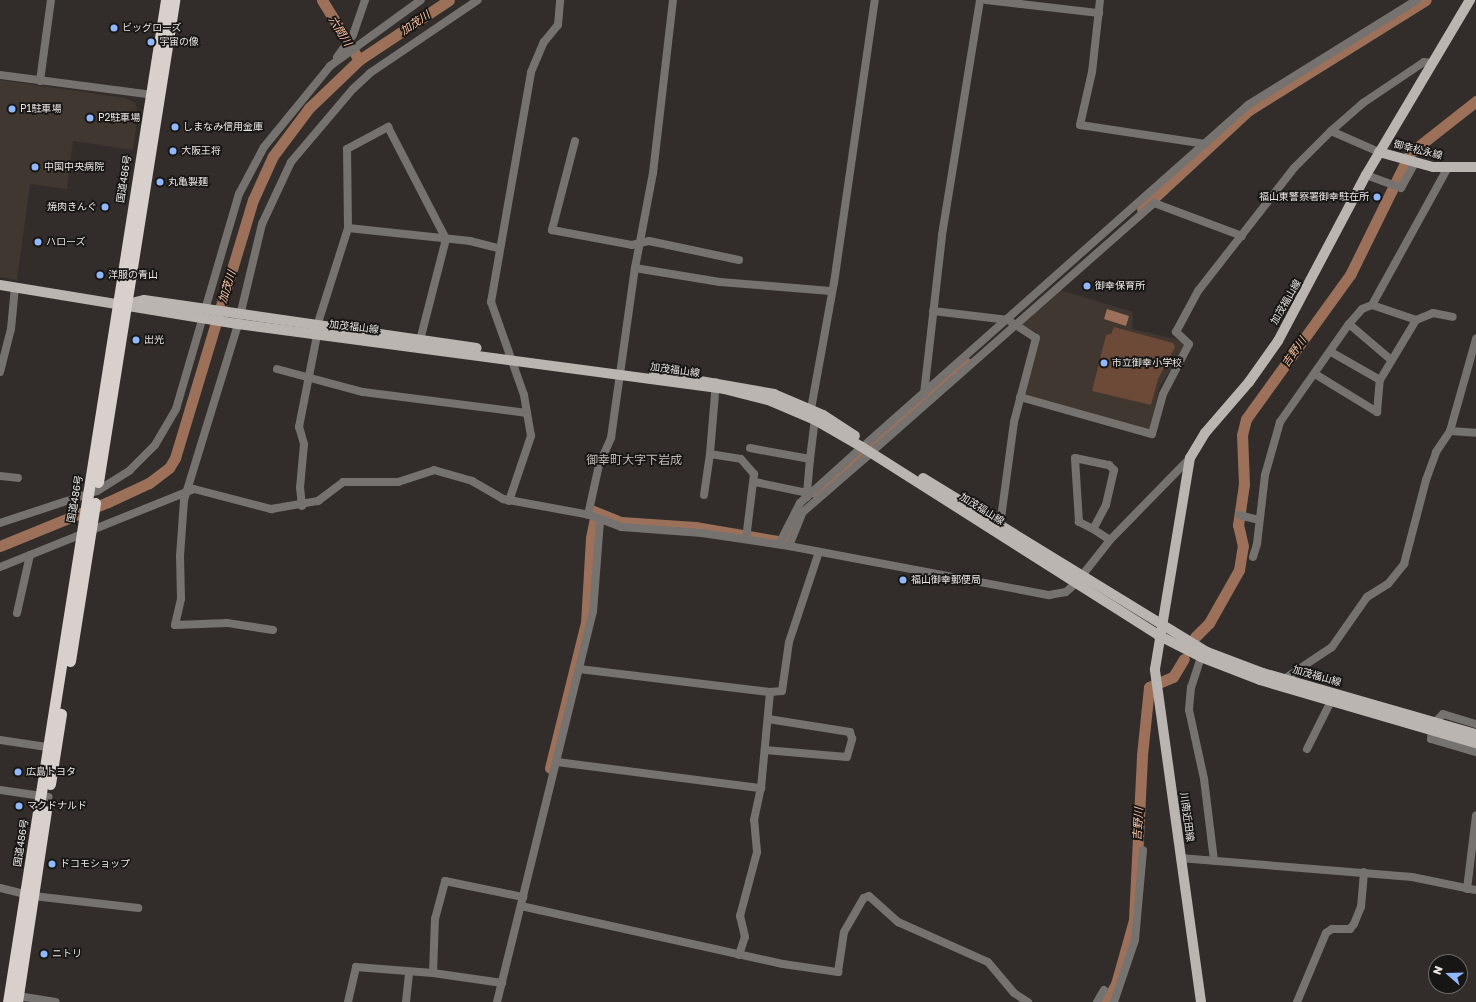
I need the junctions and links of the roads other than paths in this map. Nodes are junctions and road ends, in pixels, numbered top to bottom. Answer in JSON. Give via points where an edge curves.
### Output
{"nodes":[{"id":1,"x":51,"y":0,"type":"edge"},
{"id":2,"x":166,"y":0,"type":"edge"},
{"id":3,"x":174,"y":0,"type":"edge"},
{"id":4,"x":365,"y":0,"type":"edge"},
{"id":5,"x":421,"y":0,"type":"edge"},
{"id":6,"x":478,"y":0,"type":"edge"},
{"id":7,"x":560,"y":0,"type":"edge"},
{"id":8,"x":673,"y":0,"type":"edge"},
{"id":9,"x":875,"y":0,"type":"edge"},
{"id":10,"x":980,"y":0,"type":"edge"},
{"id":11,"x":986,"y":0,"type":"edge"},
{"id":12,"x":1100,"y":0,"type":"edge"},
{"id":13,"x":1417,"y":0,"type":"edge"},
{"id":14,"x":1470,"y":0,"type":"edge"},
{"id":15,"x":1099,"y":13,"type":"junction"},
{"id":16,"x":1431,"y":63,"type":"junction"},
{"id":17,"x":330,"y":66,"type":"junction"},
{"id":18,"x":0,"y":75,"type":"edge"},
{"id":19,"x":40,"y":80,"type":"junction"},
{"id":20,"x":153,"y":95,"type":"junction"},
{"id":21,"x":1332,"y":131,"type":"junction"},
{"id":22,"x":576,"y":141,"type":"dead end"},
{"id":23,"x":1206,"y":144,"type":"junction"},
{"id":24,"x":1379,"y":152,"type":"junction"},
{"id":25,"x":1408,"y":161,"type":"junction"},
{"id":26,"x":1476,"y":167,"type":"edge"},
{"id":27,"x":1448,"y":169,"type":"junction"},
{"id":28,"x":1366,"y":175,"type":"junction"},
{"id":29,"x":348,"y":228,"type":"junction"},
{"id":30,"x":1242,"y":236,"type":"junction"},
{"id":31,"x":446,"y":239,"type":"junction"},
{"id":32,"x":640,"y":242,"type":"junction"},
{"id":33,"x":499,"y":248,"type":"junction"},
{"id":34,"x":738,"y":260,"type":"dead end"},
{"id":35,"x":635,"y":268,"type":"junction"},
{"id":36,"x":0,"y":285,"type":"edge"},
{"id":37,"x":15,"y":287,"type":"junction"},
{"id":38,"x":831,"y":291,"type":"junction"},
{"id":39,"x":122,"y":303,"type":"junction"},
{"id":40,"x":1372,"y":305,"type":"junction"},
{"id":41,"x":934,"y":311,"type":"junction"},
{"id":42,"x":204,"y":314,"type":"junction"},
{"id":43,"x":1453,"y":317,"type":"dead end"},
{"id":44,"x":236,"y":319,"type":"junction"},
{"id":45,"x":1416,"y":320,"type":"junction"},
{"id":46,"x":1012,"y":323,"type":"junction"},
{"id":47,"x":1349,"y":324,"type":"junction"},
{"id":48,"x":317,"y":330,"type":"junction"},
{"id":49,"x":1476,"y":338,"type":"edge"},
{"id":50,"x":420,"y":340,"type":"junction"},
{"id":51,"x":1330,"y":352,"type":"junction"},
{"id":52,"x":509,"y":356,"type":"junction"},
{"id":53,"x":1390,"y":359,"type":"junction"},
{"id":54,"x":277,"y":369,"type":"dead end"},
{"id":55,"x":620,"y":371,"type":"junction"},
{"id":56,"x":0,"y":372,"type":"edge"},
{"id":57,"x":1315,"y":374,"type":"junction"},
{"id":58,"x":308,"y":380,"type":"junction"},
{"id":59,"x":1380,"y":380,"type":"junction"},
{"id":60,"x":716,"y":385,"type":"junction"},
{"id":61,"x":924,"y":394,"type":"junction"},
{"id":62,"x":1020,"y":397,"type":"junction"},
{"id":63,"x":811,"y":410,"type":"junction"},
{"id":64,"x":527,"y":413,"type":"junction"},
{"id":65,"x":815,"y":420,"type":"junction"},
{"id":66,"x":1450,"y":431,"type":"junction"},
{"id":67,"x":1476,"y":433,"type":"edge"},
{"id":68,"x":750,"y":448,"type":"dead end"},
{"id":69,"x":869,"y":448,"type":"junction"},
{"id":70,"x":710,"y":454,"type":"junction"},
{"id":71,"x":1190,"y":458,"type":"junction"},
{"id":72,"x":810,"y":459,"type":"junction"},
{"id":73,"x":0,"y":476,"type":"edge"},
{"id":74,"x":18,"y":478,"type":"dead end"},
{"id":75,"x":755,"y":482,"type":"junction"},
{"id":76,"x":186,"y":491,"type":"junction"},
{"id":77,"x":93,"y":492,"type":"junction"},
{"id":78,"x":704,"y":495,"type":"dead end"},
{"id":79,"x":809,"y":499,"type":"junction"},
{"id":80,"x":509,"y":501,"type":"junction"},
{"id":81,"x":302,"y":506,"type":"junction"},
{"id":82,"x":1239,"y":515,"type":"dead end"},
{"id":83,"x":594,"y":517,"type":"junction"},
{"id":84,"x":1259,"y":520,"type":"junction"},
{"id":85,"x":0,"y":523,"type":"edge"},
{"id":86,"x":1000,"y":525,"type":"junction"},
{"id":87,"x":1094,"y":529,"type":"junction"},
{"id":88,"x":86,"y":531,"type":"junction"},
{"id":89,"x":746,"y":537,"type":"junction"},
{"id":90,"x":1110,"y":540,"type":"junction"},
{"id":91,"x":780,"y":543,"type":"junction"},
{"id":92,"x":789,"y":546,"type":"junction"},
{"id":93,"x":819,"y":552,"type":"junction"},
{"id":94,"x":30,"y":555,"type":"junction"},
{"id":95,"x":1253,"y":557,"type":"dead end"},
{"id":96,"x":0,"y":566,"type":"edge"},
{"id":97,"x":1079,"y":579,"type":"junction"},
{"id":98,"x":17,"y":613,"type":"dead end"},
{"id":99,"x":1160,"y":624,"type":"junction"},
{"id":100,"x":273,"y":630,"type":"dead end"},
{"id":101,"x":1158,"y":635,"type":"junction"},
{"id":102,"x":1201,"y":657,"type":"junction"},
{"id":103,"x":579,"y":669,"type":"junction"},
{"id":104,"x":1284,"y":679,"type":"junction"},
{"id":105,"x":770,"y":692,"type":"junction"},
{"id":106,"x":1331,"y":701,"type":"junction"},
{"id":107,"x":768,"y":719,"type":"junction"},
{"id":108,"x":1476,"y":724,"type":"edge"},
{"id":109,"x":1433,"y":726,"type":"junction"},
{"id":110,"x":1476,"y":734,"type":"edge"},
{"id":111,"x":0,"y":740,"type":"edge"},
{"id":112,"x":1476,"y":743,"type":"edge"},
{"id":113,"x":52,"y":748,"type":"junction"},
{"id":114,"x":1306,"y":749,"type":"dead end"},
{"id":115,"x":765,"y":750,"type":"junction"},
{"id":116,"x":1476,"y":752,"type":"edge"},
{"id":117,"x":557,"y":762,"type":"junction"},
{"id":118,"x":761,"y":788,"type":"junction"},
{"id":119,"x":0,"y":790,"type":"edge"},
{"id":120,"x":44,"y":797,"type":"junction"},
{"id":121,"x":1476,"y":816,"type":"edge"},
{"id":122,"x":1143,"y":850,"type":"dead end"},
{"id":123,"x":1180,"y":858,"type":"junction"},
{"id":124,"x":1214,"y":860,"type":"junction"},
{"id":125,"x":1364,"y":872,"type":"junction"},
{"id":126,"x":0,"y":888,"type":"edge"},
{"id":127,"x":1467,"y":889,"type":"junction"},
{"id":128,"x":1476,"y":890,"type":"edge"},
{"id":129,"x":29,"y":895,"type":"junction"},
{"id":130,"x":523,"y":897,"type":"junction"},
{"id":131,"x":521,"y":906,"type":"junction"},
{"id":132,"x":138,"y":908,"type":"dead end"},
{"id":133,"x":739,"y":955,"type":"junction"},
{"id":134,"x":410,"y":972,"type":"junction"},
{"id":135,"x":433,"y":973,"type":"junction"},
{"id":136,"x":498,"y":983,"type":"junction"},
{"id":137,"x":1104,"y":990,"type":"dead end"},
{"id":138,"x":18,"y":999,"type":"edge"},
{"id":139,"x":8,"y":1002,"type":"edge"},
{"id":140,"x":56,"y":1002,"type":"edge"},
{"id":141,"x":348,"y":1002,"type":"edge"},
{"id":142,"x":406,"y":1002,"type":"edge"},
{"id":143,"x":497,"y":1002,"type":"edge"},
{"id":144,"x":1028,"y":1002,"type":"edge"},
{"id":145,"x":1098,"y":1002,"type":"edge"},
{"id":146,"x":1114,"y":1002,"type":"edge"},
{"id":147,"x":1201,"y":1002,"type":"edge"},
{"id":148,"x":1297,"y":1002,"type":"edge"}],
"edges":[{"from":1,"to":19,"type":"street"},
{"from":2,"to":20,"type":"highway","name":"国道486号"},
{"from":3,"to":20,"type":"highway","name":"国道486号"},
{"from":4,"to":17,"type":"street","via":[[353,35]]},
{"from":5,"to":17,"type":"street"},
{"from":6,"to":44,"type":"street","via":[[370,73],[291,162],[262,224]]},
{"from":7,"to":33,"type":"street","via":[[558,25],[544,42],[531,72]]},
{"from":8,"to":32,"type":"street","via":[[654,173]]},
{"from":9,"to":38,"type":"street"},
{"from":10,"to":41,"type":"street"},
{"from":11,"to":15,"type":"street"},
{"from":12,"to":15,"type":"street"},
{"from":13,"to":23,"type":"street","via":[[1248,105]]},
{"from":14,"to":16,"type":"main road","name":"加茂福山線"},
{"from":15,"to":23,"type":"street","via":[[1092,72],[1080,125]]},
{"from":16,"to":21,"type":"street","via":[[1424,62],[1369,99]]},
{"from":16,"to":24,"type":"main road","name":"加茂福山線"},
{"from":17,"to":42,"type":"street","via":[[264,147],[239,194]]},
{"from":18,"to":19,"type":"street"},
{"from":19,"to":20,"type":"street"},
{"from":20,"to":39,"type":"highway","name":"国道486号"},
{"from":21,"to":24,"type":"street"},
{"from":21,"to":30,"type":"street","via":[[1294,168]]},
{"from":22,"to":32,"type":"street","via":[[552,230],[632,245]]},
{"from":23,"to":46,"type":"street"},
{"from":24,"to":25,"type":"main road","name":"御幸松永線"},
{"from":24,"to":28,"type":"main road","name":"加茂福山線"},
{"from":25,"to":27,"type":"main road","name":"御幸松永線"},
{"from":25,"to":28,"type":"street","via":[[1405,184],[1393,186]]},
{"from":26,"to":27,"type":"main road","name":"御幸松永線"},
{"from":27,"to":40,"type":"street"},
{"from":28,"to":71,"type":"main road","name":"加茂福山線","via":[[1278,341],[1249,382],[1205,433]]},
{"from":29,"to":31,"type":"street"},
{"from":29,"to":31,"type":"street","via":[[347,149],[388,127]]},
{"from":29,"to":48,"type":"street"},
{"from":30,"to":46,"type":"street","via":[[1154,203]]},
{"from":30,"to":62,"type":"street","via":[[1198,291],[1176,332],[1189,344],[1163,394],[1152,434]]},
{"from":31,"to":33,"type":"street"},
{"from":31,"to":50,"type":"street"},
{"from":32,"to":34,"type":"street","via":[[649,241]]},
{"from":32,"to":35,"type":"street"},
{"from":33,"to":52,"type":"street","via":[[491,302]]},
{"from":35,"to":38,"type":"street","via":[[720,282]]},
{"from":35,"to":55,"type":"street"},
{"from":36,"to":37,"type":"main road","name":"加茂福山線"},
{"from":37,"to":39,"type":"main road","name":"加茂福山線"},
{"from":37,"to":56,"type":"street","via":[[11,329]]},
{"from":38,"to":63,"type":"street"},
{"from":39,"to":42,"type":"main road","name":"加茂福山線","via":[[144,300]]},
{"from":39,"to":77,"type":"highway","name":"国道486号"},
{"from":40,"to":45,"type":"street"},
{"from":40,"to":47,"type":"street","via":[[1362,309]]},
{"from":41,"to":46,"type":"street"},
{"from":41,"to":61,"type":"street"},
{"from":42,"to":44,"type":"main road","name":"加茂福山線"},
{"from":42,"to":77,"type":"street","via":[[189,370],[168,424],[155,445],[130,470]]},
{"from":43,"to":45,"type":"street","via":[[1433,313]]},
{"from":44,"to":48,"type":"main road","name":"加茂福山線"},
{"from":44,"to":76,"type":"street"},
{"from":45,"to":53,"type":"street"},
{"from":46,"to":61,"type":"street"},
{"from":46,"to":62,"type":"street","via":[[1036,338]]},
{"from":46,"to":69,"type":"street"},
{"from":47,"to":51,"type":"street"},
{"from":47,"to":53,"type":"street"},
{"from":48,"to":50,"type":"main road","name":"加茂福山線"},
{"from":48,"to":52,"type":"main road","name":"加茂福山線"},
{"from":48,"to":58,"type":"street"},
{"from":49,"to":66,"type":"street"},
{"from":50,"to":52,"type":"main road","name":"加茂福山線"},
{"from":51,"to":57,"type":"street"},
{"from":51,"to":59,"type":"street"},
{"from":52,"to":55,"type":"main road","name":"加茂福山線"},
{"from":52,"to":64,"type":"street"},
{"from":53,"to":59,"type":"street"},
{"from":54,"to":58,"type":"street"},
{"from":55,"to":60,"type":"main road","name":"加茂福山線"},
{"from":55,"to":83,"type":"street","via":[[612,438],[599,466]]},
{"from":57,"to":59,"type":"street","via":[[1377,412]]},
{"from":57,"to":84,"type":"street","via":[[1280,422],[1274,436]]},
{"from":58,"to":64,"type":"street","via":[[462,407]]},
{"from":58,"to":81,"type":"street","via":[[299,427],[304,444]]},
{"from":60,"to":63,"type":"main road","name":"加茂福山線","via":[[774,394]]},
{"from":60,"to":65,"type":"main road","name":"加茂福山線","via":[[768,400]]},
{"from":60,"to":70,"type":"street"},
{"from":61,"to":69,"type":"street"},
{"from":62,"to":86,"type":"street"},
{"from":63,"to":65,"type":"street"},
{"from":63,"to":69,"type":"main road","name":"加茂福山線"},
{"from":64,"to":80,"type":"street","via":[[531,436],[528,449],[517,470]]},
{"from":65,"to":69,"type":"main road","name":"加茂福山線"},
{"from":65,"to":72,"type":"street"},
{"from":66,"to":67,"type":"street"},
{"from":66,"to":104,"type":"street","via":[[1436,452],[1426,480],[1404,564],[1388,584],[1367,597],[1332,647]]},
{"from":68,"to":72,"type":"street"},
{"from":69,"to":79,"type":"street"},
{"from":69,"to":86,"type":"main road","name":"加茂福山線"},
{"from":69,"to":97,"type":"main road","name":"加茂福山線"},
{"from":70,"to":75,"type":"street","via":[[741,459],[754,474]]},
{"from":70,"to":78,"type":"street"},
{"from":71,"to":90,"type":"street"},
{"from":71,"to":99,"type":"main road","name":"加茂福山線"},
{"from":72,"to":79,"type":"street"},
{"from":73,"to":74,"type":"street"},
{"from":75,"to":79,"type":"street"},
{"from":75,"to":89,"type":"street"},
{"from":76,"to":81,"type":"street","via":[[202,489],[260,508]]},
{"from":76,"to":88,"type":"street","via":[[137,514]]},
{"from":76,"to":100,"type":"street","via":[[180,556],[182,599],[175,625],[227,623]]},
{"from":77,"to":85,"type":"street"},
{"from":77,"to":88,"type":"highway","name":"国道486号"},
{"from":79,"to":91,"type":"street"},
{"from":79,"to":92,"type":"street"},
{"from":80,"to":81,"type":"street","via":[[472,481],[434,470],[398,482],[343,482],[318,501]]},
{"from":80,"to":83,"type":"street"},
{"from":82,"to":84,"type":"street"},
{"from":83,"to":89,"type":"street","via":[[621,527]]},
{"from":83,"to":103,"type":"street","via":[[593,612]]},
{"from":84,"to":95,"type":"street"},
{"from":86,"to":97,"type":"main road","name":"加茂福山線"},
{"from":87,"to":87,"type":"street","via":[[1106,505],[1114,470],[1108,465],[1075,458],[1079,522]]},
{"from":87,"to":90,"type":"street"},
{"from":88,"to":94,"type":"street"},
{"from":88,"to":113,"type":"highway","name":"国道486号"},
{"from":89,"to":91,"type":"street"},
{"from":90,"to":97,"type":"street"},
{"from":91,"to":92,"type":"street"},
{"from":92,"to":93,"type":"street"},
{"from":93,"to":97,"type":"street","via":[[1049,595],[1066,592]]},
{"from":93,"to":105,"type":"street","via":[[788,642],[782,691]]},
{"from":94,"to":96,"type":"street"},
{"from":94,"to":98,"type":"street"},
{"from":97,"to":99,"type":"main road","name":"加茂福山線"},
{"from":97,"to":101,"type":"main road","name":"加茂福山線"},
{"from":99,"to":101,"type":"main road","name":"加茂福山線"},
{"from":99,"to":104,"type":"main road","name":"加茂福山線","via":[[1216,656]]},
{"from":101,"to":102,"type":"main road","name":"加茂福山線"},
{"from":101,"to":123,"type":"main road","name":"川南近田線","via":[[1155,683]]},
{"from":102,"to":106,"type":"main road","name":"加茂福山線","via":[[1260,680]]},
{"from":102,"to":124,"type":"street","via":[[1189,704],[1204,779]]},
{"from":103,"to":105,"type":"street"},
{"from":103,"to":117,"type":"street"},
{"from":104,"to":109,"type":"main road","name":"加茂福山線"},
{"from":105,"to":107,"type":"street"},
{"from":106,"to":109,"type":"main road","name":"加茂福山線"},
{"from":106,"to":114,"type":"street"},
{"from":107,"to":115,"type":"street"},
{"from":107,"to":115,"type":"street","via":[[850,732],[852,739],[847,756]]},
{"from":108,"to":109,"type":"street","via":[[1443,714]]},
{"from":109,"to":110,"type":"main road","name":"加茂福山線"},
{"from":109,"to":112,"type":"main road","name":"加茂福山線"},
{"from":109,"to":116,"type":"street","via":[[1431,739]]},
{"from":111,"to":113,"type":"street"},
{"from":113,"to":120,"type":"highway","name":"国道486号"},
{"from":115,"to":118,"type":"street"},
{"from":117,"to":118,"type":"street"},
{"from":117,"to":130,"type":"street"},
{"from":118,"to":133,"type":"street","via":[[754,820],[757,852],[740,916],[745,937]]},
{"from":119,"to":120,"type":"street"},
{"from":120,"to":129,"type":"highway","name":"国道486号"},
{"from":121,"to":127,"type":"street"},
{"from":122,"to":146,"type":"street","via":[[1135,940]]},
{"from":123,"to":124,"type":"street"},
{"from":123,"to":147,"type":"main road","name":"川南近田線"},
{"from":124,"to":125,"type":"street"},
{"from":125,"to":127,"type":"street","via":[[1412,877]]},
{"from":125,"to":148,"type":"street","via":[[1361,907],[1354,924],[1350,929],[1332,929],[1326,934]]},
{"from":126,"to":129,"type":"street"},
{"from":127,"to":128,"type":"street"},
{"from":129,"to":132,"type":"street"},
{"from":129,"to":138,"type":"highway","name":"国道486号"},
{"from":129,"to":139,"type":"highway","name":"国道486号"},
{"from":130,"to":131,"type":"street"},
{"from":130,"to":135,"type":"street","via":[[445,882],[436,914]]},
{"from":131,"to":133,"type":"street"},
{"from":131,"to":136,"type":"street"},
{"from":133,"to":144,"type":"street","via":[[838,972],[844,932],[864,898],[869,896],[898,922],[988,962],[1014,993]]},
{"from":134,"to":135,"type":"street"},
{"from":134,"to":141,"type":"street","via":[[356,967]]},
{"from":134,"to":142,"type":"street"},
{"from":135,"to":136,"type":"street"},
{"from":136,"to":143,"type":"street"},
{"from":137,"to":145,"type":"street"},
{"from":138,"to":140,"type":"street"}]}
